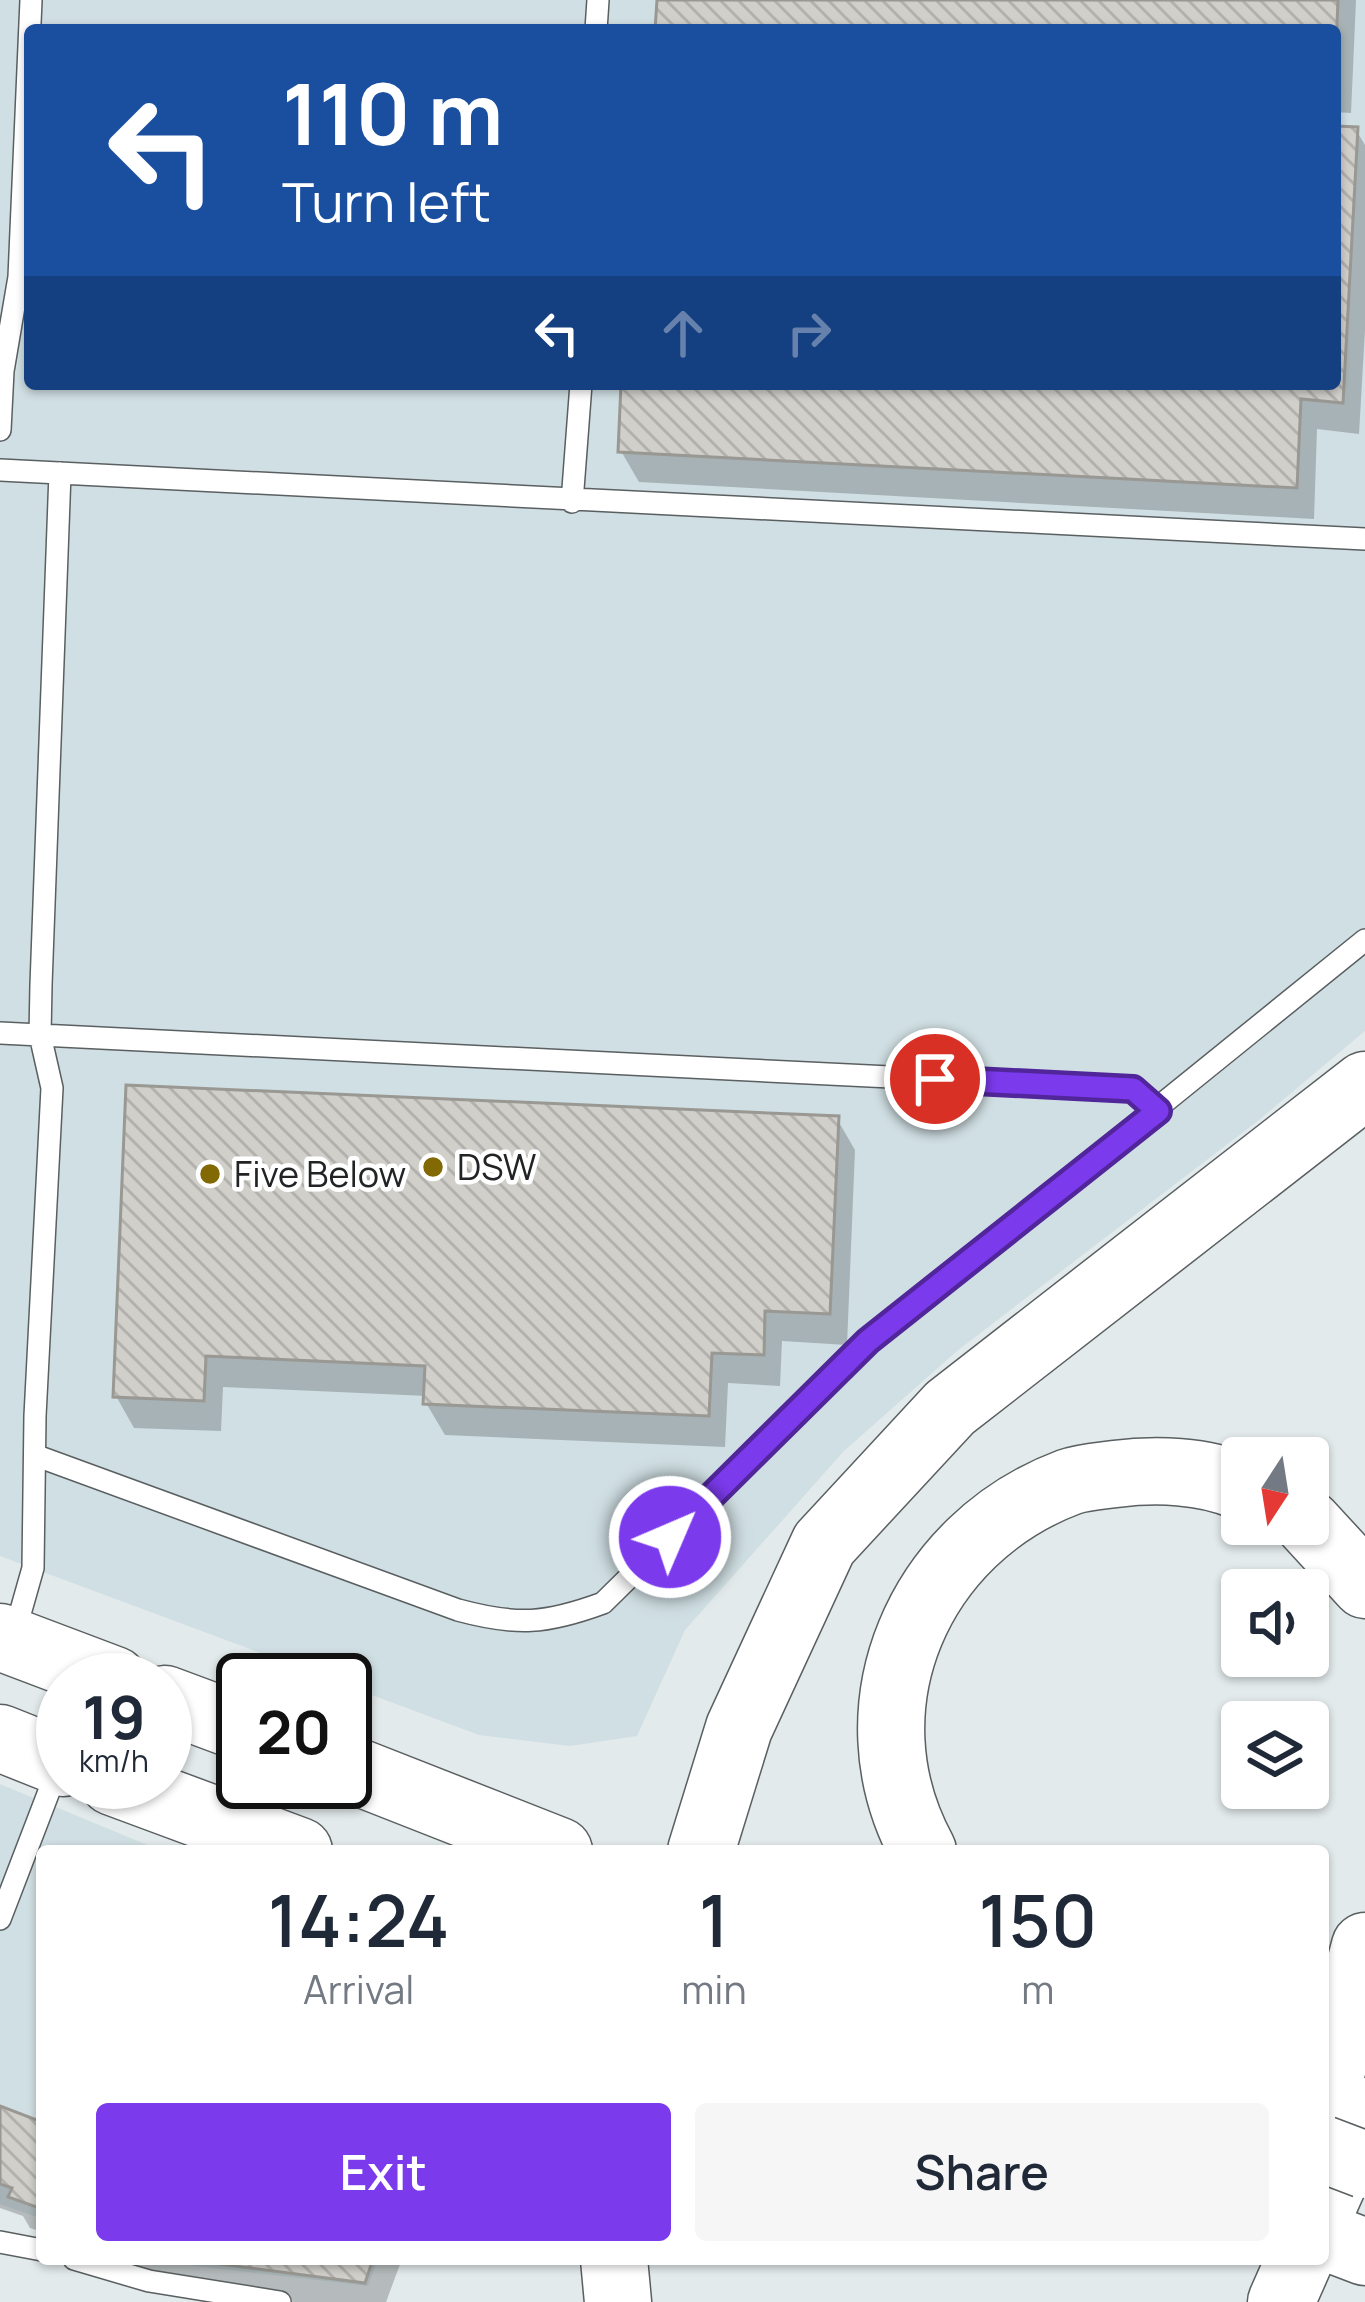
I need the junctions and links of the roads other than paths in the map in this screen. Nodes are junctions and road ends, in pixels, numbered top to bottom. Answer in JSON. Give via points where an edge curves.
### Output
{"nodes":[{"id":1,"x":24,"y":162,"type":"edge"},
{"id":2,"x":581,"y":390,"type":"edge"},
{"id":3,"x":0,"y":430,"type":"edge"},
{"id":4,"x":0,"y":470,"type":"edge"},
{"id":5,"x":60,"y":473,"type":"junction"},
{"id":6,"x":572,"y":502,"type":"junction"},
{"id":7,"x":1365,"y":539,"type":"edge"},
{"id":8,"x":1365,"y":940,"type":"edge"},
{"id":9,"x":0,"y":1033,"type":"edge"},
{"id":10,"x":40,"y":1035,"type":"junction"},
{"id":11,"x":1365,"y":1085,"type":"edge"},
{"id":12,"x":1158,"y":1111,"type":"junction"},
{"id":13,"x":37,"y":1456,"type":"junction"},
{"id":14,"x":1221,"y":1482,"type":"edge"},
{"id":15,"x":1328,"y":1545,"type":"edge"},
{"id":16,"x":1365,"y":1586,"type":"edge"},
{"id":17,"x":6,"y":1640,"type":"edge"},
{"id":18,"x":41,"y":1653,"type":"edge"},
{"id":19,"x":0,"y":1738,"type":"edge"},
{"id":20,"x":36,"y":1752,"type":"edge"},
{"id":21,"x":372,"y":1778,"type":"edge"},
{"id":22,"x":58,"y":1809,"type":"edge"},
{"id":23,"x":174,"y":1809,"type":"edge"},
{"id":24,"x":235,"y":1835,"type":"edge"},
{"id":25,"x":39,"y":1845,"type":"edge"},
{"id":26,"x":274,"y":1845,"type":"edge"},
{"id":27,"x":545,"y":1845,"type":"edge"},
{"id":28,"x":703,"y":1845,"type":"edge"},
{"id":29,"x":920,"y":1845,"type":"edge"},
{"id":30,"x":36,"y":1851,"type":"edge"},
{"id":31,"x":0,"y":1919,"type":"edge"},
{"id":32,"x":1365,"y":1946,"type":"edge"},
{"id":33,"x":1329,"y":2081,"type":"edge"},
{"id":34,"x":1365,"y":2111,"type":"edge"},
{"id":35,"x":1329,"y":2151,"type":"edge"},
{"id":36,"x":1365,"y":2165,"type":"edge"},
{"id":37,"x":1329,"y":2192,"type":"edge"},
{"id":38,"x":1329,"y":2238,"type":"edge"},
{"id":39,"x":0,"y":2242,"type":"edge"},
{"id":40,"x":36,"y":2249,"type":"edge"},
{"id":41,"x":1365,"y":2252,"type":"edge"},
{"id":42,"x":94,"y":2265,"type":"edge"},
{"id":43,"x":615,"y":2265,"type":"edge"},
{"id":44,"x":1280,"y":2265,"type":"edge"},
{"id":45,"x":1297,"y":2265,"type":"edge"},
{"id":46,"x":280,"y":2302,"type":"edge"},
{"id":47,"x":618,"y":2302,"type":"edge"},
{"id":48,"x":1270,"y":2302,"type":"edge"},
{"id":49,"x":1281,"y":2302,"type":"edge"}],
"edges":[{"from":1,"to":3,"type":"lane"},
{"from":2,"to":6,"type":"lane"},
{"from":4,"to":5,"type":"lane"},
{"from":5,"to":6,"type":"lane"},
{"from":5,"to":10,"type":"lane"},
{"from":6,"to":7,"type":"lane"},
{"from":8,"to":12,"type":"lane"},
{"from":9,"to":10,"type":"lane"},
{"from":10,"to":12,"type":"lane","via":[[1133,1089]]},
{"from":10,"to":13,"type":"lane","via":[[52,1088]]},
{"from":11,"to":28,"type":"main road","via":[[950,1408],[824,1544],[739,1727]]},
{"from":12,"to":13,"type":"lane","via":[[868,1341],[603,1603],[558,1620],[499,1622],[458,1610]]},
{"from":13,"to":17,"type":"lane","via":[[33,1568]]},
{"from":14,"to":29,"type":"main road","via":[[1153,1469],[1072,1480],[996,1520],[935,1581],[899,1659],[889,1740],[904,1816]]},
{"from":15,"to":16,"type":"main road"},
{"from":17,"to":18,"type":"main road"},
{"from":19,"to":20,"type":"main road"},
{"from":21,"to":27,"type":"main road"},
{"from":22,"to":25,"type":"lane"},
{"from":23,"to":24,"type":"main road"},
{"from":24,"to":26,"type":"main road"},
{"from":30,"to":31,"type":"lane"},
{"from":32,"to":33,"type":"main road"},
{"from":34,"to":37,"type":"main road"},
{"from":35,"to":36,"type":"main road","bridge":true},
{"from":38,"to":41,"type":"main road"},
{"from":39,"to":40,"type":"lane"},
{"from":42,"to":46,"type":"lane"},
{"from":43,"to":47,"type":"main road"},
{"from":44,"to":48,"type":"main road"},
{"from":45,"to":49,"type":"main road"}]}
